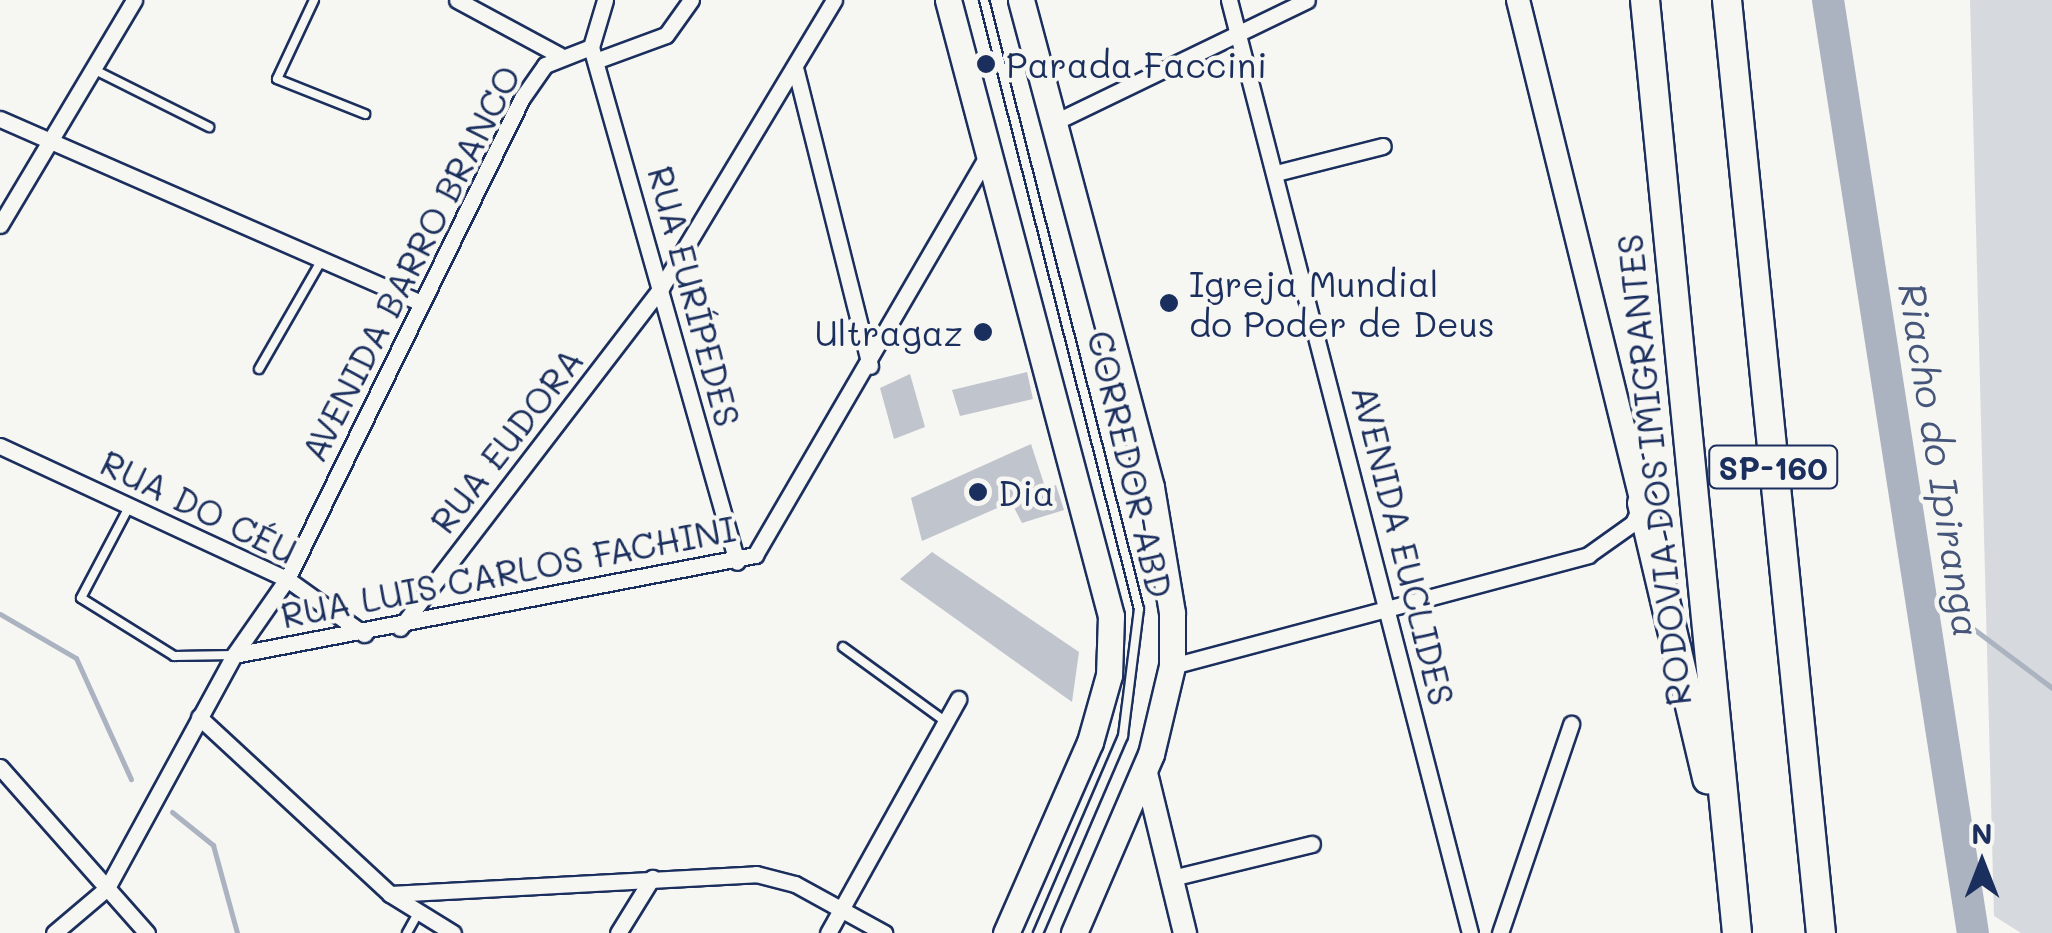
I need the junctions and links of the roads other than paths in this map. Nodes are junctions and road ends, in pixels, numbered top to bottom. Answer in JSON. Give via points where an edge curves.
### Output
{"nodes":[{"id":1,"x":134,"y":0,"type":"edge"},
{"id":2,"x":314,"y":0,"type":"edge"},
{"id":3,"x":457,"y":0,"type":"edge"},
{"id":4,"x":606,"y":0,"type":"edge"},
{"id":5,"x":692,"y":0,"type":"edge"},
{"id":6,"x":834,"y":0,"type":"edge"},
{"id":7,"x":948,"y":0,"type":"edge"},
{"id":8,"x":984,"y":0,"type":"edge"},
{"id":9,"x":1021,"y":0,"type":"edge"},
{"id":10,"x":1229,"y":0,"type":"edge"},
{"id":11,"x":1307,"y":0,"type":"edge"},
{"id":12,"x":1518,"y":0,"type":"edge"},
{"id":13,"x":1644,"y":0,"type":"edge"},
{"id":14,"x":1727,"y":0,"type":"edge"},
{"id":15,"x":492,"y":7,"type":"edge"},
{"id":16,"x":1238,"y":33,"type":"junction"},
{"id":17,"x":594,"y":54,"type":"junction"},
{"id":18,"x":559,"y":55,"type":"junction"},
{"id":19,"x":94,"y":69,"type":"junction"},
{"id":20,"x":796,"y":71,"type":"junction"},
{"id":21,"x":365,"y":114,"type":"dead end"},
{"id":22,"x":0,"y":119,"type":"edge"},
{"id":23,"x":1053,"y":123,"type":"junction"},
{"id":24,"x":209,"y":128,"type":"dead end"},
{"id":25,"x":50,"y":142,"type":"junction"},
{"id":26,"x":1383,"y":146,"type":"dead end"},
{"id":27,"x":986,"y":158,"type":"junction"},
{"id":28,"x":1276,"y":173,"type":"junction"},
{"id":29,"x":0,"y":226,"type":"edge"},
{"id":30,"x":320,"y":261,"type":"junction"},
{"id":31,"x":660,"y":288,"type":"junction"},
{"id":32,"x":418,"y":301,"type":"junction"},
{"id":33,"x":870,"y":366,"type":"junction"},
{"id":34,"x":259,"y":368,"type":"dead end"},
{"id":35,"x":0,"y":446,"type":"edge"},
{"id":36,"x":1642,"y":503,"type":"junction"},
{"id":37,"x":131,"y":504,"type":"junction"},
{"id":38,"x":738,"y":562,"type":"junction"},
{"id":39,"x":287,"y":579,"type":"junction"},
{"id":40,"x":1391,"y":606,"type":"junction"},
{"id":41,"x":400,"y":628,"type":"junction"},
{"id":42,"x":364,"y":634,"type":"junction"},
{"id":43,"x":844,"y":647,"type":"dead end"},
{"id":44,"x":234,"y":654,"type":"junction"},
{"id":45,"x":1172,"y":666,"type":"junction"},
{"id":46,"x":958,"y":699,"type":"dead end"},
{"id":47,"x":200,"y":717,"type":"junction"},
{"id":48,"x":945,"y":722,"type":"junction"},
{"id":49,"x":1570,"y":724,"type":"dead end"},
{"id":50,"x":0,"y":767,"type":"edge"},
{"id":51,"x":1145,"y":769,"type":"junction"},
{"id":52,"x":1312,"y":844,"type":"dead end"},
{"id":53,"x":652,"y":878,"type":"junction"},
{"id":54,"x":1172,"y":878,"type":"junction"},
{"id":55,"x":1732,"y":886,"type":"junction"},
{"id":56,"x":107,"y":888,"type":"junction"},
{"id":57,"x":390,"y":894,"type":"junction"},
{"id":58,"x":838,"y":907,"type":"junction"},
{"id":59,"x":419,"y":911,"type":"junction"},
{"id":60,"x":54,"y":933,"type":"edge"},
{"id":61,"x":146,"y":933,"type":"edge"},
{"id":62,"x":407,"y":933,"type":"edge"},
{"id":63,"x":453,"y":933,"type":"edge"},
{"id":64,"x":618,"y":933,"type":"edge"},
{"id":65,"x":828,"y":933,"type":"edge"},
{"id":66,"x":884,"y":933,"type":"edge"},
{"id":67,"x":1006,"y":933,"type":"edge"},
{"id":68,"x":1038,"y":933,"type":"edge"},
{"id":69,"x":1074,"y":933,"type":"edge"},
{"id":70,"x":1186,"y":933,"type":"edge"},
{"id":71,"x":1470,"y":933,"type":"edge"},
{"id":72,"x":1500,"y":933,"type":"edge"},
{"id":73,"x":1737,"y":933,"type":"edge"},
{"id":74,"x":1821,"y":933,"type":"edge"}],
"edges":[{"from":1,"to":19,"type":"street"},
{"from":2,"to":21,"type":"lane","via":[[278,79]]},
{"from":3,"to":15,"type":"street"},
{"from":4,"to":17,"type":"street"},
{"from":5,"to":17,"type":"street","name":"AVENIDA BARRO BRANCO","via":[[666,34]]},
{"from":6,"to":20,"type":"street","name":"RUA EUDORA"},
{"from":7,"to":27,"type":"main road"},
{"from":8,"to":68,"type":"lane","name":"CORREDOR ABD","via":[[1138,610],[1122,736]]},
{"from":9,"to":23,"type":"main road"},
{"from":10,"to":16,"type":"street","name":"AVENIDA EUCLIDES"},
{"from":11,"to":16,"type":"street"},
{"from":12,"to":36,"type":"street"},
{"from":13,"to":55,"type":"highway","name":"RODOVIA DOS IMIGRANTES","number":"SP-160"},
{"from":14,"to":74,"type":"highway","number":"SP-160"},
{"from":15,"to":18,"type":"street"},
{"from":16,"to":23,"type":"street"},
{"from":16,"to":28,"type":"street","name":"AVENIDA EUCLIDES"},
{"from":17,"to":18,"type":"street","name":"AVENIDA BARRO BRANCO"},
{"from":17,"to":31,"type":"street","name":"RUA EURÍPEDES"},
{"from":18,"to":32,"type":"street","name":"AVENIDA BARRO BRANCO","via":[[522,98]]},
{"from":19,"to":24,"type":"lane"},
{"from":19,"to":25,"type":"street"},
{"from":20,"to":31,"type":"street","name":"RUA EUDORA"},
{"from":20,"to":33,"type":"street"},
{"from":22,"to":25,"type":"street"},
{"from":23,"to":45,"type":"main road","via":[[1151,487]]},
{"from":25,"to":29,"type":"street"},
{"from":25,"to":30,"type":"street"},
{"from":26,"to":28,"type":"street"},
{"from":27,"to":33,"type":"street","name":"RUA LUIS CARLOS FACHINI"},
{"from":27,"to":67,"type":"main road","via":[[1111,616],[1109,674],[1090,742]]},
{"from":28,"to":40,"type":"street","name":"AVENIDA EUCLIDES"},
{"from":30,"to":32,"type":"street"},
{"from":30,"to":34,"type":"lane"},
{"from":31,"to":38,"type":"street","name":"RUA EURÍPEDES"},
{"from":31,"to":41,"type":"street","name":"RUA EUDORA"},
{"from":32,"to":39,"type":"street","name":"AVENIDA BARRO BRANCO"},
{"from":33,"to":38,"type":"street","name":"RUA LUIS CARLOS FACHINI","via":[[770,542]]},
{"from":35,"to":37,"type":"street","name":"RUA DO CÉU"},
{"from":36,"to":40,"type":"street","via":[[1632,523],[1588,555]]},
{"from":36,"to":55,"type":"highway"},
{"from":37,"to":39,"type":"street","name":"RUA DO CÉU"},
{"from":37,"to":44,"type":"lane","via":[[81,598],[174,656]]},
{"from":38,"to":41,"type":"street","name":"RUA LUIS CARLOS FACHINI"},
{"from":39,"to":42,"type":"street","name":"RUA DO CÉU"},
{"from":39,"to":44,"type":"street","name":"AVENIDA BARRO BRANCO"},
{"from":40,"to":45,"type":"street"},
{"from":40,"to":71,"type":"street","name":"AVENIDA EUCLIDES"},
{"from":41,"to":42,"type":"street","name":"RUA LUIS CARLOS FACHINI"},
{"from":42,"to":44,"type":"street","name":"RUA LUIS CARLOS FACHINI"},
{"from":43,"to":48,"type":"lane"},
{"from":44,"to":47,"type":"street"},
{"from":45,"to":51,"type":"main road"},
{"from":46,"to":48,"type":"street"},
{"from":47,"to":56,"type":"street"},
{"from":47,"to":57,"type":"street"},
{"from":48,"to":58,"type":"street"},
{"from":49,"to":72,"type":"street"},
{"from":50,"to":56,"type":"street"},
{"from":51,"to":54,"type":"street"},
{"from":51,"to":69,"type":"main road"},
{"from":52,"to":54,"type":"street"},
{"from":53,"to":57,"type":"street"},
{"from":53,"to":58,"type":"street","via":[[756,874]]},
{"from":53,"to":64,"type":"street"},
{"from":54,"to":70,"type":"street"},
{"from":55,"to":73,"type":"highway","name":"RODOVIA DOS IMIGRANTES","number":"SP-160"},
{"from":56,"to":60,"type":"street"},
{"from":56,"to":61,"type":"street"},
{"from":57,"to":59,"type":"street"},
{"from":58,"to":65,"type":"street"},
{"from":58,"to":66,"type":"street"},
{"from":59,"to":62,"type":"lane"},
{"from":59,"to":63,"type":"street"}]}
